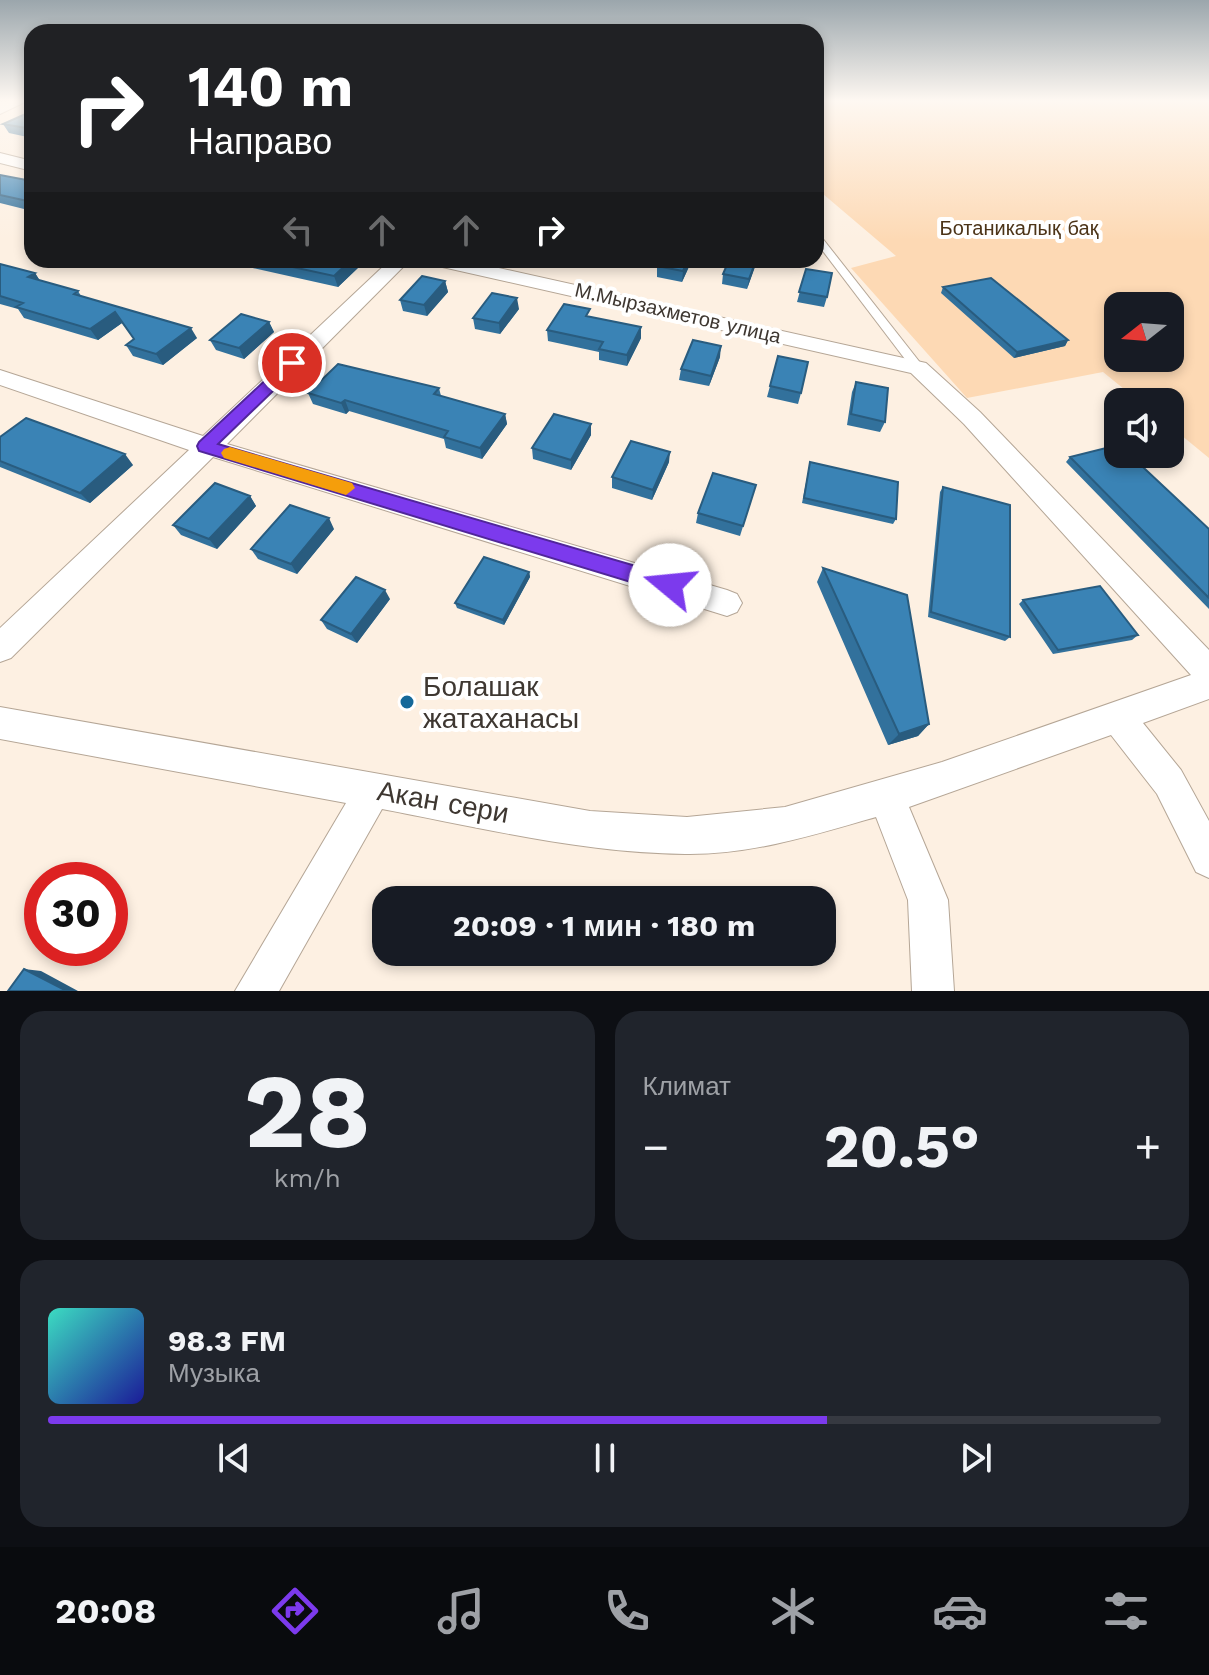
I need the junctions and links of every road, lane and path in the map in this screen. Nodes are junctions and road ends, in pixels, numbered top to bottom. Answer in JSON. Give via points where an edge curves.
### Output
{"nodes":[{"id":1,"x":0,"y":158,"type":"edge"},
{"id":2,"x":24,"y":164,"type":"edge"},
{"id":3,"x":824,"y":246,"type":"edge"},
{"id":4,"x":393,"y":268,"type":"edge"},
{"id":5,"x":474,"y":268,"type":"edge"},
{"id":6,"x":918,"y":368,"type":"junction"},
{"id":7,"x":0,"y":377,"type":"edge"},
{"id":8,"x":205,"y":446,"type":"junction"},
{"id":9,"x":727,"y":603,"type":"dead end"},
{"id":10,"x":0,"y":648,"type":"edge"},
{"id":11,"x":1209,"y":672,"type":"edge"},
{"id":12,"x":1209,"y":684,"type":"edge"},
{"id":13,"x":1117,"y":717,"type":"junction"},
{"id":14,"x":0,"y":723,"type":"edge"},
{"id":15,"x":374,"y":789,"type":"junction"},
{"id":16,"x":886,"y":796,"type":"junction"},
{"id":17,"x":1209,"y":859,"type":"edge"},
{"id":18,"x":256,"y":991,"type":"edge"},
{"id":19,"x":933,"y":991,"type":"edge"}],
"edges":[{"from":1,"to":2,"type":"street"},
{"from":3,"to":6,"type":"lane"},
{"from":4,"to":8,"type":"street"},
{"from":5,"to":6,"type":"street","name":"М.Мырзахметов улица"},
{"from":6,"to":11,"type":"street","via":[[972,418]]},
{"from":7,"to":8,"type":"street"},
{"from":8,"to":9,"type":"street"},
{"from":8,"to":10,"type":"street"},
{"from":12,"to":13,"type":"street","name":"Акан сери"},
{"from":13,"to":16,"type":"street","name":"Акан сери"},
{"from":13,"to":17,"type":"street","via":[[1169,782]]},
{"from":14,"to":15,"type":"street","name":"Акан сери"},
{"from":15,"to":16,"type":"street","name":"Акан сери","via":[[590,829],[687,836],[785,825]]},
{"from":15,"to":18,"type":"street"},
{"from":16,"to":19,"type":"street","via":[[928,900]]}]}
